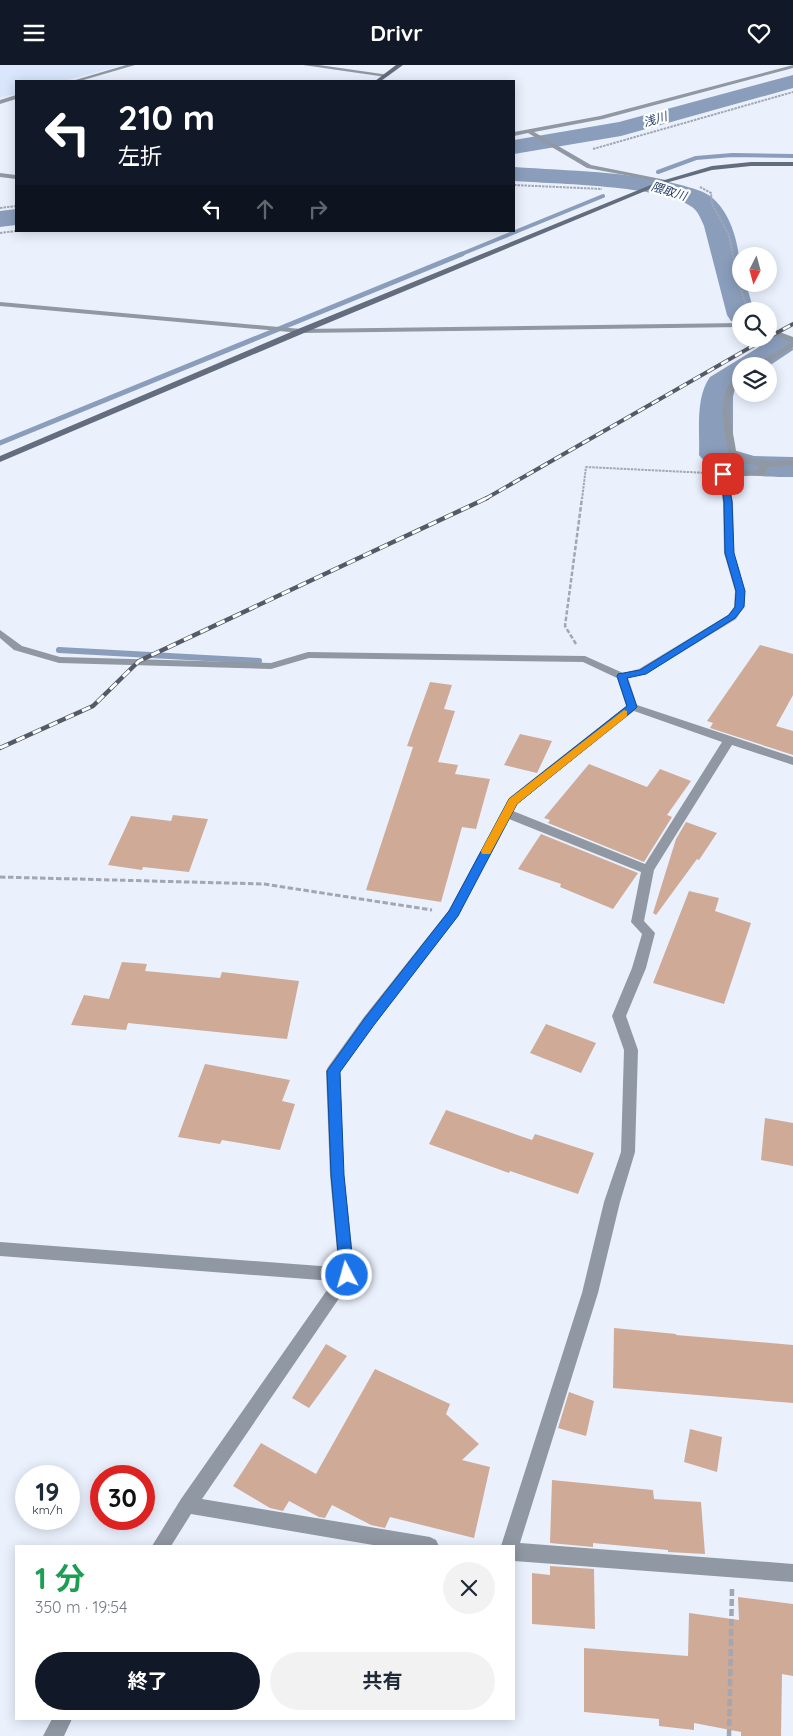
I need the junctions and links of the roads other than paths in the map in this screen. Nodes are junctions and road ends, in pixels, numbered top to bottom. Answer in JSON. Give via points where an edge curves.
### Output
{"nodes":[{"id":1,"x":132,"y":65,"type":"edge"},
{"id":2,"x":306,"y":65,"type":"edge"},
{"id":3,"x":400,"y":65,"type":"edge"},
{"id":4,"x":793,"y":66,"type":"edge"},
{"id":5,"x":386,"y":75,"type":"junction"},
{"id":6,"x":79,"y":80,"type":"edge"},
{"id":7,"x":379,"y":80,"type":"edge"},
{"id":8,"x":15,"y":97,"type":"edge"},
{"id":9,"x":0,"y":102,"type":"edge"},
{"id":10,"x":530,"y":132,"type":"junction"},
{"id":11,"x":515,"y":134,"type":"edge"},
{"id":12,"x":793,"y":164,"type":"edge"},
{"id":13,"x":0,"y":175,"type":"edge"},
{"id":14,"x":15,"y":177,"type":"edge"},
{"id":15,"x":663,"y":183,"type":"junction"},
{"id":16,"x":0,"y":304,"type":"edge"},
{"id":17,"x":732,"y":325,"type":"edge"},
{"id":18,"x":301,"y":331,"type":"junction"},
{"id":19,"x":777,"y":334,"type":"edge"},
{"id":20,"x":793,"y":342,"type":"edge"},
{"id":21,"x":770,"y":357,"type":"edge"},
{"id":22,"x":732,"y":385,"type":"edge"},
{"id":23,"x":0,"y":459,"type":"edge"},
{"id":24,"x":793,"y":463,"type":"edge"},
{"id":25,"x":763,"y":467,"type":"junction"},
{"id":26,"x":0,"y":633,"type":"edge"},
{"id":27,"x":622,"y":676,"type":"junction"},
{"id":28,"x":632,"y":707,"type":"junction"},
{"id":29,"x":729,"y":740,"type":"junction"},
{"id":30,"x":793,"y":761,"type":"edge"},
{"id":31,"x":506,"y":813,"type":"junction"},
{"id":32,"x":648,"y":870,"type":"junction"},
{"id":33,"x":0,"y":1249,"type":"edge"},
{"id":34,"x":347,"y":1275,"type":"junction"},
{"id":35,"x":187,"y":1505,"type":"junction"},
{"id":36,"x":162,"y":1545,"type":"edge"},
{"id":37,"x":424,"y":1545,"type":"edge"},
{"id":38,"x":510,"y":1545,"type":"edge"},
{"id":39,"x":515,"y":1553,"type":"edge"},
{"id":40,"x":793,"y":1573,"type":"edge"},
{"id":41,"x":61,"y":1720,"type":"edge"},
{"id":42,"x":53,"y":1736,"type":"edge"}],
"edges":[{"from":1,"to":6,"type":"street"},
{"from":2,"to":5,"type":"street"},
{"from":3,"to":5,"type":"street"},
{"from":4,"to":10,"type":"street","via":[[601,118]]},
{"from":5,"to":7,"type":"street"},
{"from":8,"to":9,"type":"street"},
{"from":10,"to":11,"type":"street"},
{"from":10,"to":15,"type":"street","via":[[589,167]]},
{"from":12,"to":15,"type":"street","via":[[750,163],[712,167]]},
{"from":13,"to":14,"type":"street"},
{"from":15,"to":18,"type":"street"},
{"from":16,"to":18,"type":"street"},
{"from":17,"to":18,"type":"street"},
{"from":18,"to":23,"type":"street"},
{"from":19,"to":20,"type":"street"},
{"from":20,"to":21,"type":"street"},
{"from":22,"to":25,"type":"street","via":[[726,397],[732,452]]},
{"from":24,"to":25,"type":"street"},
{"from":25,"to":27,"type":"street","via":[[762,473],[723,474],[728,502],[730,553],[740,591],[739,607],[732,617],[642,672]]},
{"from":26,"to":27,"type":"street","via":[[18,648],[59,660],[271,666],[308,655],[585,659]]},
{"from":27,"to":28,"type":"street"},
{"from":28,"to":29,"type":"street"},
{"from":28,"to":31,"type":"street","via":[[513,801]]},
{"from":29,"to":30,"type":"street"},
{"from":29,"to":32,"type":"street"},
{"from":31,"to":32,"type":"street"},
{"from":31,"to":34,"type":"street","via":[[454,913],[334,1071],[338,1175]]},
{"from":32,"to":38,"type":"street","via":[[637,922],[649,933],[619,1016],[631,1050],[628,1152],[612,1201],[590,1293]]},
{"from":33,"to":34,"type":"street"},
{"from":34,"to":35,"type":"street"},
{"from":35,"to":36,"type":"street"},
{"from":35,"to":37,"type":"street"},
{"from":39,"to":40,"type":"street"},
{"from":41,"to":42,"type":"street"}]}
